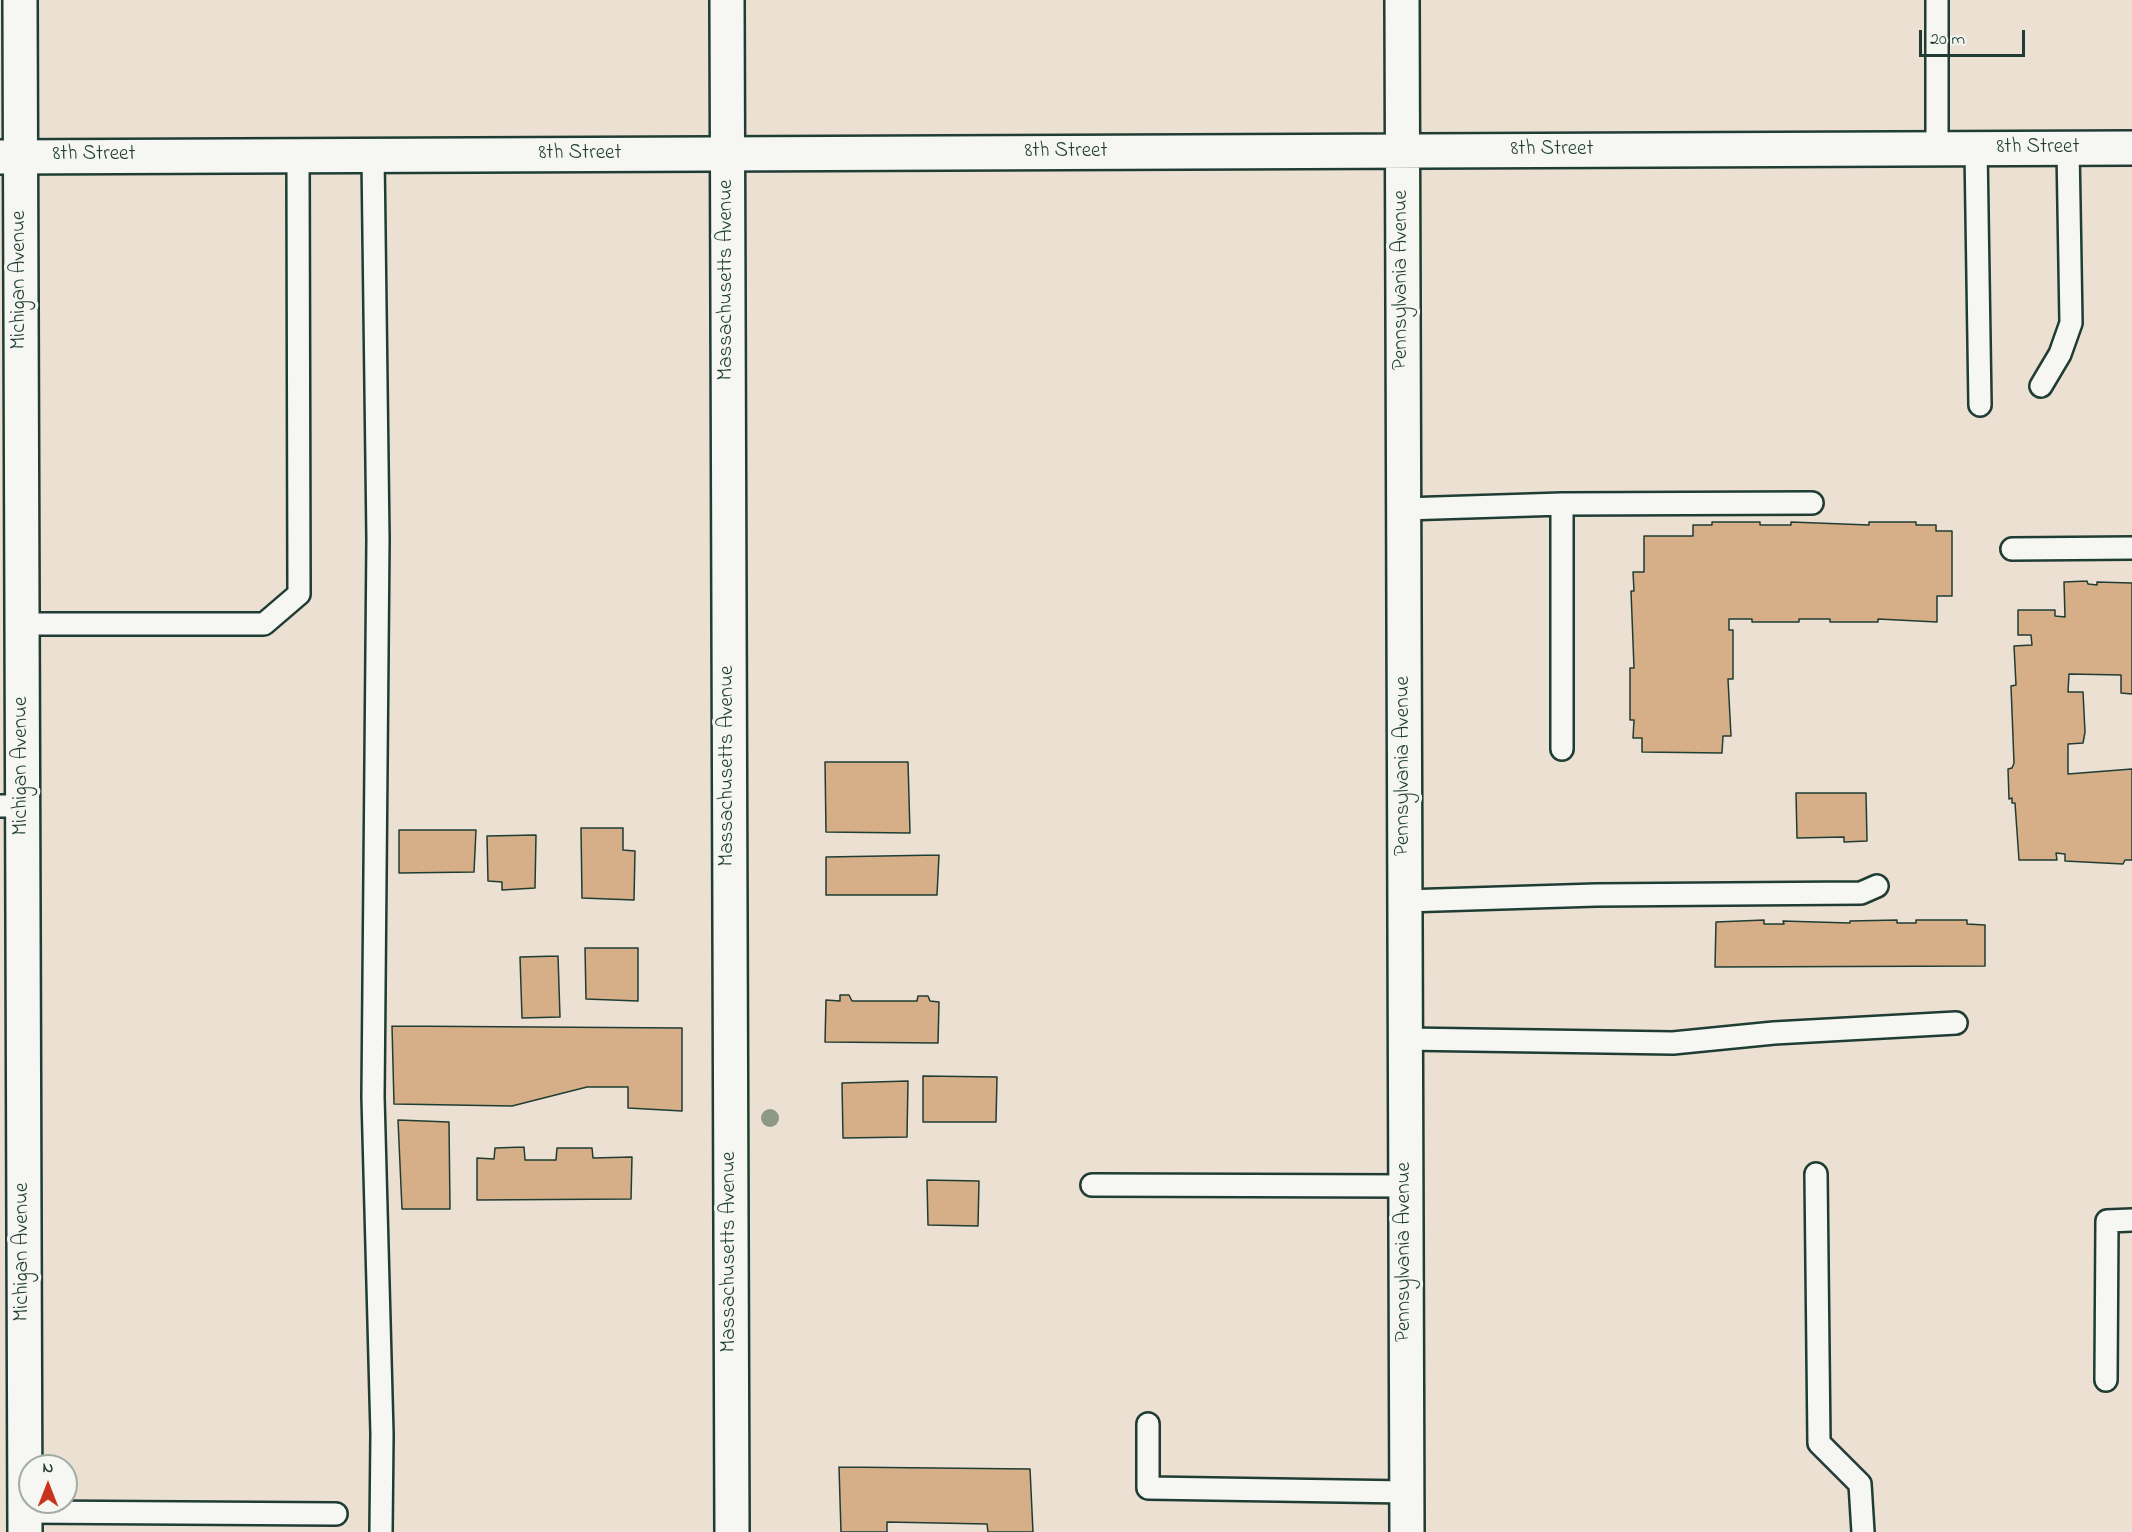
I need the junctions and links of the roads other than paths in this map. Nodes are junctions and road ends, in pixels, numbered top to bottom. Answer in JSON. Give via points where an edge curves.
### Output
{"nodes":[{"id":1,"x":20,"y":0,"type":"edge"},
{"id":2,"x":727,"y":0,"type":"edge"},
{"id":3,"x":1402,"y":0,"type":"edge"},
{"id":4,"x":1937,"y":0,"type":"edge"},
{"id":5,"x":2068,"y":148,"type":"junction"},
{"id":6,"x":2132,"y":148,"type":"edge"},
{"id":7,"x":1937,"y":149,"type":"junction"},
{"id":8,"x":1976,"y":149,"type":"junction"},
{"id":9,"x":1402,"y":151,"type":"junction"},
{"id":10,"x":727,"y":154,"type":"junction"},
{"id":11,"x":298,"y":156,"type":"junction"},
{"id":12,"x":373,"y":156,"type":"junction"},
{"id":13,"x":10,"y":157,"type":"edge"},
{"id":14,"x":2041,"y":386,"type":"dead end"},
{"id":15,"x":1980,"y":405,"type":"dead end"},
{"id":16,"x":1812,"y":503,"type":"dead end"},
{"id":17,"x":1562,"y":504,"type":"junction"},
{"id":18,"x":1404,"y":509,"type":"junction"},
{"id":19,"x":2132,"y":548,"type":"edge"},
{"id":20,"x":2012,"y":549,"type":"dead end"},
{"id":21,"x":22,"y":624,"type":"junction"},
{"id":22,"x":1562,"y":749,"type":"dead end"},
{"id":23,"x":11,"y":806,"type":"edge"},
{"id":24,"x":1877,"y":886,"type":"dead end"},
{"id":25,"x":1405,"y":901,"type":"junction"},
{"id":26,"x":1956,"y":1023,"type":"dead end"},
{"id":27,"x":1405,"y":1039,"type":"junction"},
{"id":28,"x":12,"y":1074,"type":"edge"},
{"id":29,"x":1816,"y":1174,"type":"dead end"},
{"id":30,"x":1092,"y":1185,"type":"dead end"},
{"id":31,"x":1406,"y":1186,"type":"junction"},
{"id":32,"x":2132,"y":1220,"type":"edge"},
{"id":33,"x":2106,"y":1380,"type":"dead end"},
{"id":34,"x":1148,"y":1424,"type":"dead end"},
{"id":35,"x":1407,"y":1492,"type":"junction"},
{"id":36,"x":336,"y":1514,"type":"dead end"},
{"id":37,"x":25,"y":1522,"type":"edge"},
{"id":38,"x":381,"y":1532,"type":"edge"},
{"id":39,"x":732,"y":1532,"type":"edge"},
{"id":40,"x":1407,"y":1532,"type":"edge"},
{"id":41,"x":1863,"y":1532,"type":"edge"}],
"edges":[{"from":1,"to":13,"type":"street","name":"Michigan Avenue"},
{"from":2,"to":10,"type":"street","name":"Massachusetts Avenue"},
{"from":3,"to":9,"type":"street","name":"Pennsylvania Avenue"},
{"from":4,"to":7,"type":"lane"},
{"from":5,"to":6,"type":"street","name":"8th Street"},
{"from":5,"to":8,"type":"street","name":"8th Street"},
{"from":5,"to":14,"type":"lane","via":[[2071,323],[2060,354]]},
{"from":7,"to":8,"type":"street","name":"8th Street"},
{"from":7,"to":9,"type":"street","name":"8th Street"},
{"from":8,"to":15,"type":"lane"},
{"from":9,"to":10,"type":"street","name":"8th Street"},
{"from":9,"to":18,"type":"street","name":"Pennsylvania Avenue"},
{"from":10,"to":12,"type":"street","name":"8th Street"},
{"from":10,"to":39,"type":"street","name":"Massachusetts Avenue"},
{"from":11,"to":12,"type":"street","name":"8th Street"},
{"from":11,"to":13,"type":"street","name":"8th Street"},
{"from":11,"to":21,"type":"lane","via":[[299,594],[264,624]]},
{"from":12,"to":38,"type":"lane","via":[[378,540],[373,1097]]},
{"from":13,"to":21,"type":"street","name":"Michigan Avenue"},
{"from":16,"to":17,"type":"lane"},
{"from":17,"to":18,"type":"lane"},
{"from":17,"to":22,"type":"lane"},
{"from":18,"to":25,"type":"street","name":"Pennsylvania Avenue"},
{"from":19,"to":20,"type":"lane"},
{"from":21,"to":23,"type":"street","name":"Michigan Avenue"},
{"from":23,"to":28,"type":"street","name":"Michigan Avenue"},
{"from":24,"to":25,"type":"lane","via":[[1861,893]]},
{"from":25,"to":27,"type":"street","name":"Pennsylvania Avenue"},
{"from":26,"to":27,"type":"lane","via":[[1673,1043]]},
{"from":27,"to":31,"type":"street","name":"Pennsylvania Avenue"},
{"from":28,"to":37,"type":"street","name":"Michigan Avenue"},
{"from":29,"to":41,"type":"lane","via":[[1819,1443],[1860,1484]]},
{"from":30,"to":31,"type":"lane"},
{"from":31,"to":35,"type":"street","name":"Pennsylvania Avenue"},
{"from":32,"to":33,"type":"lane","via":[[2107,1221]]},
{"from":34,"to":35,"type":"lane","via":[[1148,1488]]},
{"from":35,"to":40,"type":"street","name":"Pennsylvania Avenue"},
{"from":36,"to":37,"type":"lane"}]}
